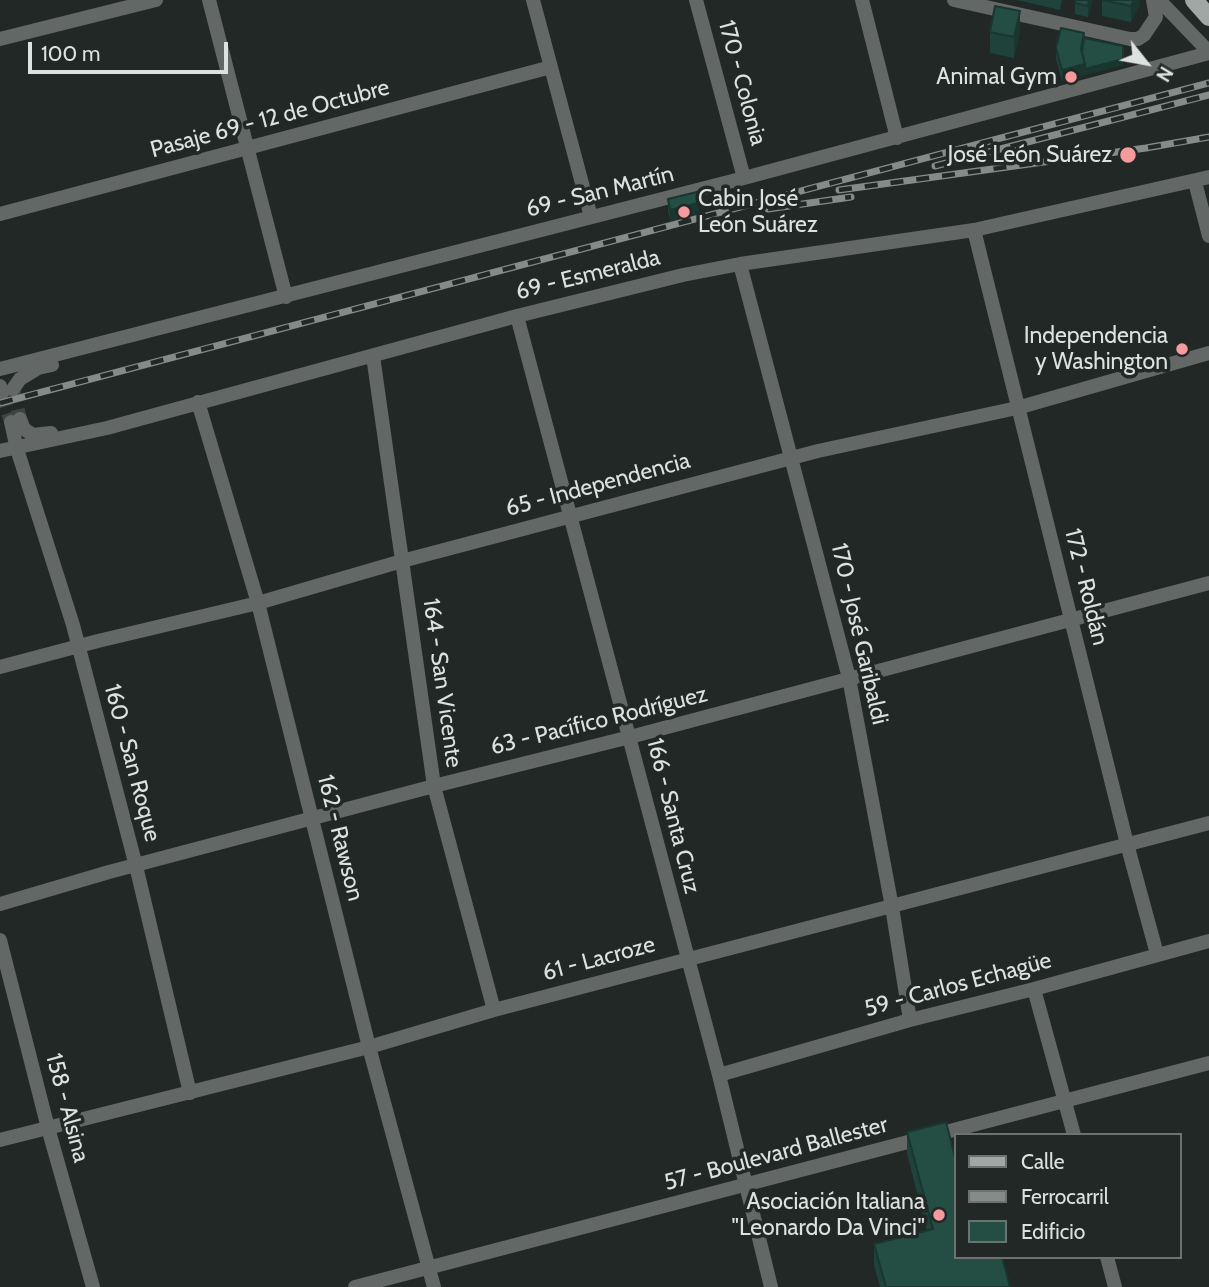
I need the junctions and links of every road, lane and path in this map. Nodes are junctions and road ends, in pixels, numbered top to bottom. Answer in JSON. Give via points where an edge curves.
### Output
{"nodes":[{"id":1,"x":156,"y":0,"type":"edge"},
{"id":2,"x":209,"y":0,"type":"edge"},
{"id":3,"x":533,"y":0,"type":"edge"},
{"id":4,"x":696,"y":0,"type":"edge"},
{"id":5,"x":862,"y":0,"type":"edge"},
{"id":6,"x":954,"y":0,"type":"edge"},
{"id":7,"x":1153,"y":0,"type":"edge"},
{"id":8,"x":1159,"y":0,"type":"edge"},
{"id":9,"x":1194,"y":0,"type":"edge"},
{"id":10,"x":1209,"y":18,"type":"edge"},
{"id":11,"x":0,"y":39,"type":"edge"},
{"id":12,"x":1209,"y":53,"type":"edge"},
{"id":13,"x":551,"y":67,"type":"junction"},
{"id":14,"x":897,"y":138,"type":"junction"},
{"id":15,"x":246,"y":149,"type":"junction"},
{"id":16,"x":744,"y":178,"type":"junction"},
{"id":17,"x":1202,"y":180,"type":"edge"},
{"id":18,"x":0,"y":214,"type":"edge"},
{"id":19,"x":592,"y":217,"type":"junction"},
{"id":20,"x":974,"y":230,"type":"junction"},
{"id":21,"x":1209,"y":236,"type":"edge"},
{"id":22,"x":740,"y":264,"type":"junction"},
{"id":23,"x":286,"y":297,"type":"junction"},
{"id":24,"x":517,"y":316,"type":"junction"},
{"id":25,"x":93,"y":345,"type":"junction"},
{"id":26,"x":1209,"y":352,"type":"edge"},
{"id":27,"x":373,"y":356,"type":"junction"},
{"id":28,"x":0,"y":369,"type":"edge"},
{"id":29,"x":4,"y":390,"type":"edge"},
{"id":30,"x":198,"y":402,"type":"junction"},
{"id":31,"x":1017,"y":408,"type":"junction"},
{"id":32,"x":107,"y":428,"type":"junction"},
{"id":33,"x":17,"y":449,"type":"junction"},
{"id":34,"x":0,"y":451,"type":"edge"},
{"id":35,"x":792,"y":458,"type":"junction"},
{"id":36,"x":570,"y":516,"type":"junction"},
{"id":37,"x":402,"y":561,"type":"junction"},
{"id":38,"x":1209,"y":583,"type":"edge"},
{"id":39,"x":258,"y":603,"type":"junction"},
{"id":40,"x":1071,"y":620,"type":"junction"},
{"id":41,"x":78,"y":646,"type":"junction"},
{"id":42,"x":0,"y":667,"type":"edge"},
{"id":43,"x":849,"y":678,"type":"junction"},
{"id":44,"x":630,"y":737,"type":"junction"},
{"id":45,"x":434,"y":786,"type":"junction"},
{"id":46,"x":313,"y":820,"type":"junction"},
{"id":47,"x":1209,"y":823,"type":"edge"},
{"id":48,"x":1127,"y":844,"type":"junction"},
{"id":49,"x":136,"y":866,"type":"junction"},
{"id":50,"x":0,"y":904,"type":"edge"},
{"id":51,"x":892,"y":907,"type":"junction"},
{"id":52,"x":0,"y":940,"type":"edge"},
{"id":53,"x":1209,"y":941,"type":"edge"},
{"id":54,"x":1157,"y":954,"type":"junction"},
{"id":55,"x":687,"y":960,"type":"junction"},
{"id":56,"x":1034,"y":989,"type":"junction"},
{"id":57,"x":494,"y":1010,"type":"junction"},
{"id":58,"x":910,"y":1020,"type":"junction"},
{"id":59,"x":369,"y":1047,"type":"junction"},
{"id":60,"x":1209,"y":1063,"type":"edge"},
{"id":61,"x":719,"y":1075,"type":"junction"},
{"id":62,"x":190,"y":1093,"type":"junction"},
{"id":63,"x":1065,"y":1100,"type":"junction"},
{"id":64,"x":48,"y":1128,"type":"junction"},
{"id":65,"x":1073,"y":1133,"type":"edge"},
{"id":66,"x":0,"y":1140,"type":"edge"},
{"id":67,"x":746,"y":1185,"type":"junction"},
{"id":68,"x":1108,"y":1259,"type":"edge"},
{"id":69,"x":429,"y":1269,"type":"junction"},
{"id":70,"x":93,"y":1287,"type":"edge"},
{"id":71,"x":355,"y":1287,"type":"edge"},
{"id":72,"x":434,"y":1287,"type":"edge"},
{"id":73,"x":771,"y":1287,"type":"edge"},
{"id":74,"x":1115,"y":1287,"type":"edge"}],
"edges":[{"from":1,"to":11,"type":"street"},
{"from":2,"to":15,"type":"street"},
{"from":3,"to":13,"type":"street"},
{"from":4,"to":16,"type":"street","name":"170 - Colonia"},
{"from":5,"to":14,"type":"street"},
{"from":6,"to":7,"type":"street","via":[[1138,39],[1156,17]]},
{"from":8,"to":12,"type":"street"},
{"from":9,"to":10,"type":"main road"},
{"from":12,"to":14,"type":"street","name":"69 - San Martín"},
{"from":13,"to":15,"type":"street","name":"Pasaje 69 - 12 de Octubre"},
{"from":13,"to":19,"type":"street"},
{"from":14,"to":16,"type":"street","name":"69 - San Martín"},
{"from":15,"to":18,"type":"street","name":"Pasaje 69 - 12 de Octubre"},
{"from":15,"to":23,"type":"street"},
{"from":16,"to":19,"type":"street","name":"69 - San Martín"},
{"from":17,"to":20,"type":"street","name":"69 - Esmeralda"},
{"from":17,"to":21,"type":"street"},
{"from":19,"to":23,"type":"street","name":"69 - San Martín"},
{"from":20,"to":22,"type":"street","name":"69 - Esmeralda"},
{"from":20,"to":31,"type":"street","name":"172 - Roldán"},
{"from":22,"to":24,"type":"street","name":"69 - Esmeralda"},
{"from":22,"to":35,"type":"street","name":"170 - José Garibaldi"},
{"from":23,"to":25,"type":"street","name":"69 - San Martín"},
{"from":24,"to":27,"type":"street","name":"69 - Esmeralda"},
{"from":24,"to":36,"type":"street","name":"166 - Santa Cruz"},
{"from":25,"to":28,"type":"street","name":"69 - San Martín"},
{"from":25,"to":29,"type":"street","via":[[74,358],[38,368]]},
{"from":26,"to":31,"type":"street","name":"65 - Independencia"},
{"from":27,"to":30,"type":"street","name":"69 - Esmeralda"},
{"from":27,"to":37,"type":"street","name":"164 - San Vicente"},
{"from":30,"to":32,"type":"street","name":"69 - Esmeralda"},
{"from":30,"to":39,"type":"street","name":"162 - Rawson"},
{"from":31,"to":35,"type":"street","name":"65 - Independencia"},
{"from":31,"to":40,"type":"street","name":"172 - Roldán"},
{"from":32,"to":33,"type":"street","name":"69 - Esmeralda"},
{"from":32,"to":33,"type":"street","name":"160 - San Roque","via":[[88,423],[33,435],[16,420]]},
{"from":33,"to":34,"type":"street","name":"69 - Esmeralda"},
{"from":33,"to":41,"type":"street","name":"160 - San Roque"},
{"from":35,"to":36,"type":"street","name":"65 - Independencia"},
{"from":35,"to":43,"type":"street","name":"170 - José Garibaldi"},
{"from":36,"to":37,"type":"street","name":"65 - Independencia"},
{"from":36,"to":44,"type":"street","name":"166 - Santa Cruz"},
{"from":37,"to":39,"type":"street","name":"65 - Independencia"},
{"from":37,"to":45,"type":"street","name":"164 - San Vicente"},
{"from":38,"to":40,"type":"street","name":"63 - Pacífico Rodríguez"},
{"from":39,"to":41,"type":"street","name":"65 - Independencia"},
{"from":39,"to":46,"type":"street","name":"162 - Rawson"},
{"from":40,"to":43,"type":"street","name":"63 - Pacífico Rodríguez"},
{"from":40,"to":48,"type":"street","name":"172 - Roldán"},
{"from":41,"to":42,"type":"street","name":"65 - Independencia"},
{"from":41,"to":49,"type":"street","name":"160 - San Roque"},
{"from":43,"to":44,"type":"street","name":"63 - Pacífico Rodríguez"},
{"from":43,"to":51,"type":"street","name":"170 - José Garibaldi"},
{"from":44,"to":45,"type":"street","name":"63 - Pacífico Rodríguez"},
{"from":44,"to":55,"type":"street","name":"166 - Santa Cruz"},
{"from":45,"to":46,"type":"street","name":"63 - Pacífico Rodríguez"},
{"from":45,"to":57,"type":"street","name":"164 - San Vicente"},
{"from":46,"to":49,"type":"street","name":"63 - Pacífico Rodríguez"},
{"from":46,"to":59,"type":"street","name":"162 - Rawson"},
{"from":47,"to":48,"type":"street","name":"61 - Lacroze"},
{"from":48,"to":51,"type":"street","name":"61 - Lacroze"},
{"from":48,"to":54,"type":"street","name":"172 - Roldán"},
{"from":49,"to":50,"type":"street","name":"63 - Pacífico Rodríguez"},
{"from":49,"to":62,"type":"street","name":"160 - San Roque"},
{"from":51,"to":55,"type":"street","name":"61 - Lacroze"},
{"from":51,"to":58,"type":"street","name":"170 - José Garibaldi"},
{"from":52,"to":64,"type":"street","name":"158 - Alsina"},
{"from":53,"to":54,"type":"street","name":"59 - Carlos Echagüe"},
{"from":54,"to":56,"type":"street","name":"59 - Carlos Echagüe"},
{"from":55,"to":57,"type":"street","name":"61 - Lacroze"},
{"from":55,"to":61,"type":"street","name":"166 - Santa Cruz"},
{"from":56,"to":58,"type":"street","name":"59 - Carlos Echagüe"},
{"from":56,"to":63,"type":"street"},
{"from":57,"to":59,"type":"street","name":"61 - Lacroze"},
{"from":58,"to":61,"type":"street","name":"59 - Carlos Echagüe"},
{"from":59,"to":62,"type":"street","name":"61 - Lacroze"},
{"from":59,"to":69,"type":"street","name":"162 - Rawson"},
{"from":60,"to":63,"type":"street","name":"57 - Boulevard Ballester"},
{"from":61,"to":67,"type":"street","name":"166 - Santa Cruz"},
{"from":62,"to":64,"type":"street","name":"61 - Lacroze"},
{"from":63,"to":65,"type":"street"},
{"from":63,"to":67,"type":"street","name":"57 - Boulevard Ballester"},
{"from":64,"to":66,"type":"street","name":"61 - Lacroze"},
{"from":64,"to":70,"type":"street","name":"158 - Alsina"},
{"from":67,"to":69,"type":"street","name":"57 - Boulevard Ballester"},
{"from":67,"to":73,"type":"street","name":"166 - Santa Cruz"},
{"from":68,"to":74,"type":"street"},
{"from":69,"to":71,"type":"street","name":"57 - Boulevard Ballester"},
{"from":69,"to":72,"type":"street","name":"162 - Rawson"}]}
